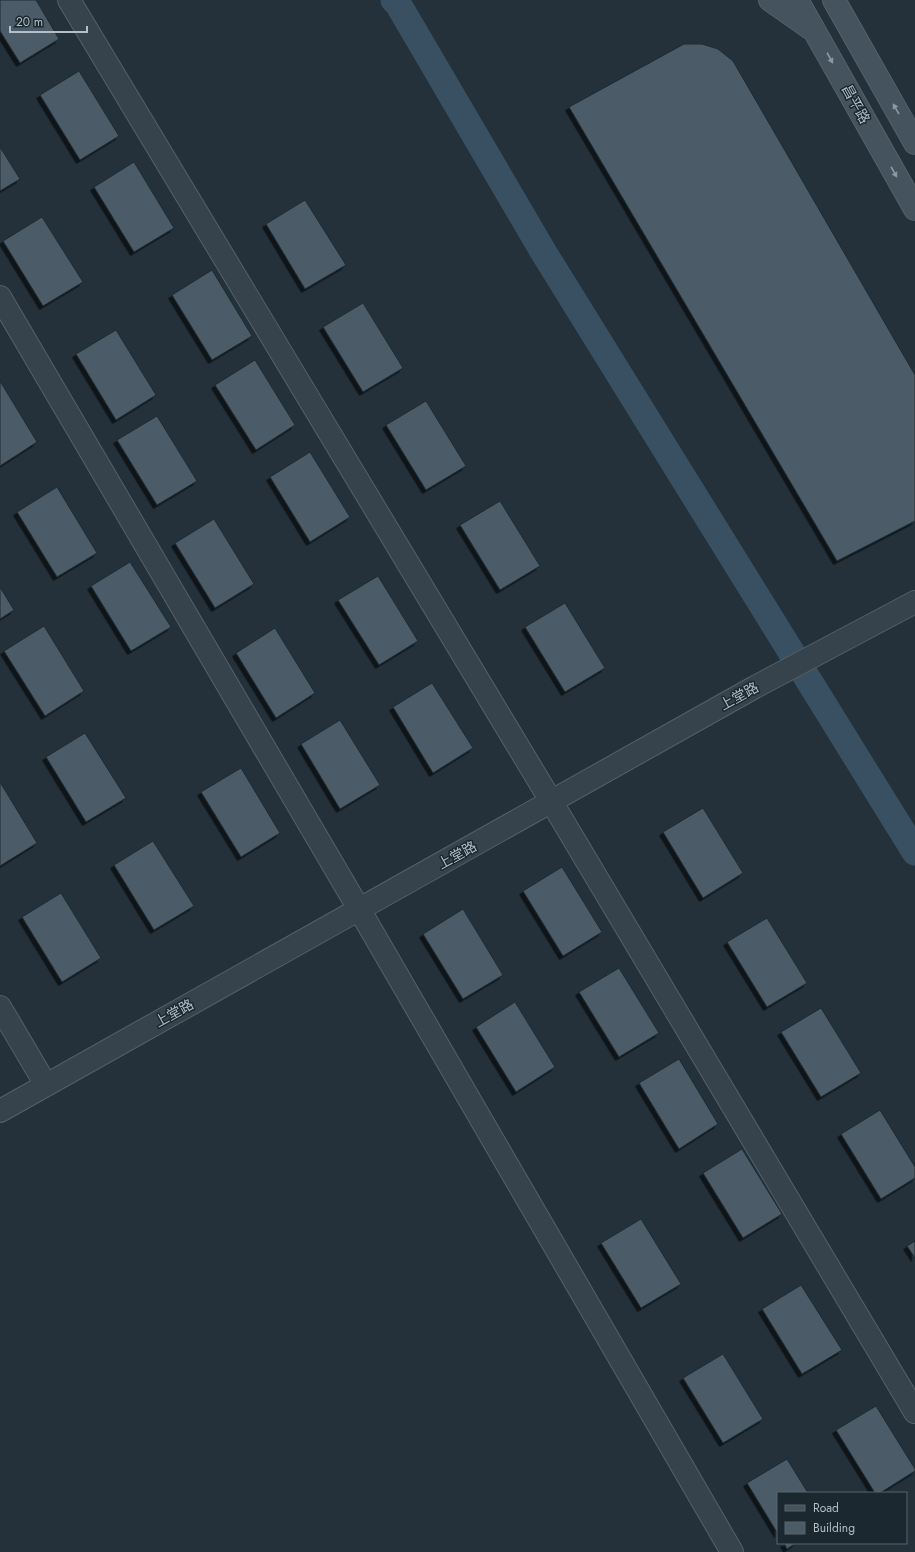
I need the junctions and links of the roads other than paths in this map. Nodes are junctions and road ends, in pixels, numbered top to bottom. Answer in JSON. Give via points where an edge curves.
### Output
{"nodes":[{"id":1,"x":69,"y":0,"type":"edge"},
{"id":2,"x":770,"y":0,"type":"edge"},
{"id":3,"x":797,"y":0,"type":"edge"},
{"id":4,"x":834,"y":0,"type":"edge"},
{"id":5,"x":815,"y":32,"type":"junction"},
{"id":6,"x":915,"y":143,"type":"edge"},
{"id":7,"x":915,"y":209,"type":"edge"},
{"id":8,"x":0,"y":297,"type":"edge"},
{"id":9,"x":915,"y":602,"type":"edge"},
{"id":10,"x":551,"y":801,"type":"junction"},
{"id":11,"x":359,"y":909,"type":"junction"},
{"id":12,"x":0,"y":1007,"type":"edge"},
{"id":13,"x":46,"y":1085,"type":"junction"},
{"id":14,"x":0,"y":1111,"type":"edge"},
{"id":15,"x":915,"y":1412,"type":"edge"},
{"id":16,"x":732,"y":1552,"type":"edge"}],
"edges":[{"from":1,"to":10,"type":"street"},
{"from":2,"to":5,"type":"main road"},
{"from":3,"to":5,"type":"main road","name":"昌平路"},
{"from":6,"to":4,"type":"main road","one_way":true},
{"from":5,"to":7,"type":"main road","name":"昌平路","one_way":true},
{"from":8,"to":11,"type":"street"},
{"from":9,"to":10,"type":"street","name":"上堂路"},
{"from":10,"to":11,"type":"street","name":"上堂路"},
{"from":10,"to":15,"type":"street"},
{"from":11,"to":13,"type":"street","name":"上堂路"},
{"from":11,"to":16,"type":"street"},
{"from":12,"to":13,"type":"street"},
{"from":13,"to":14,"type":"street","name":"上堂路"}]}
